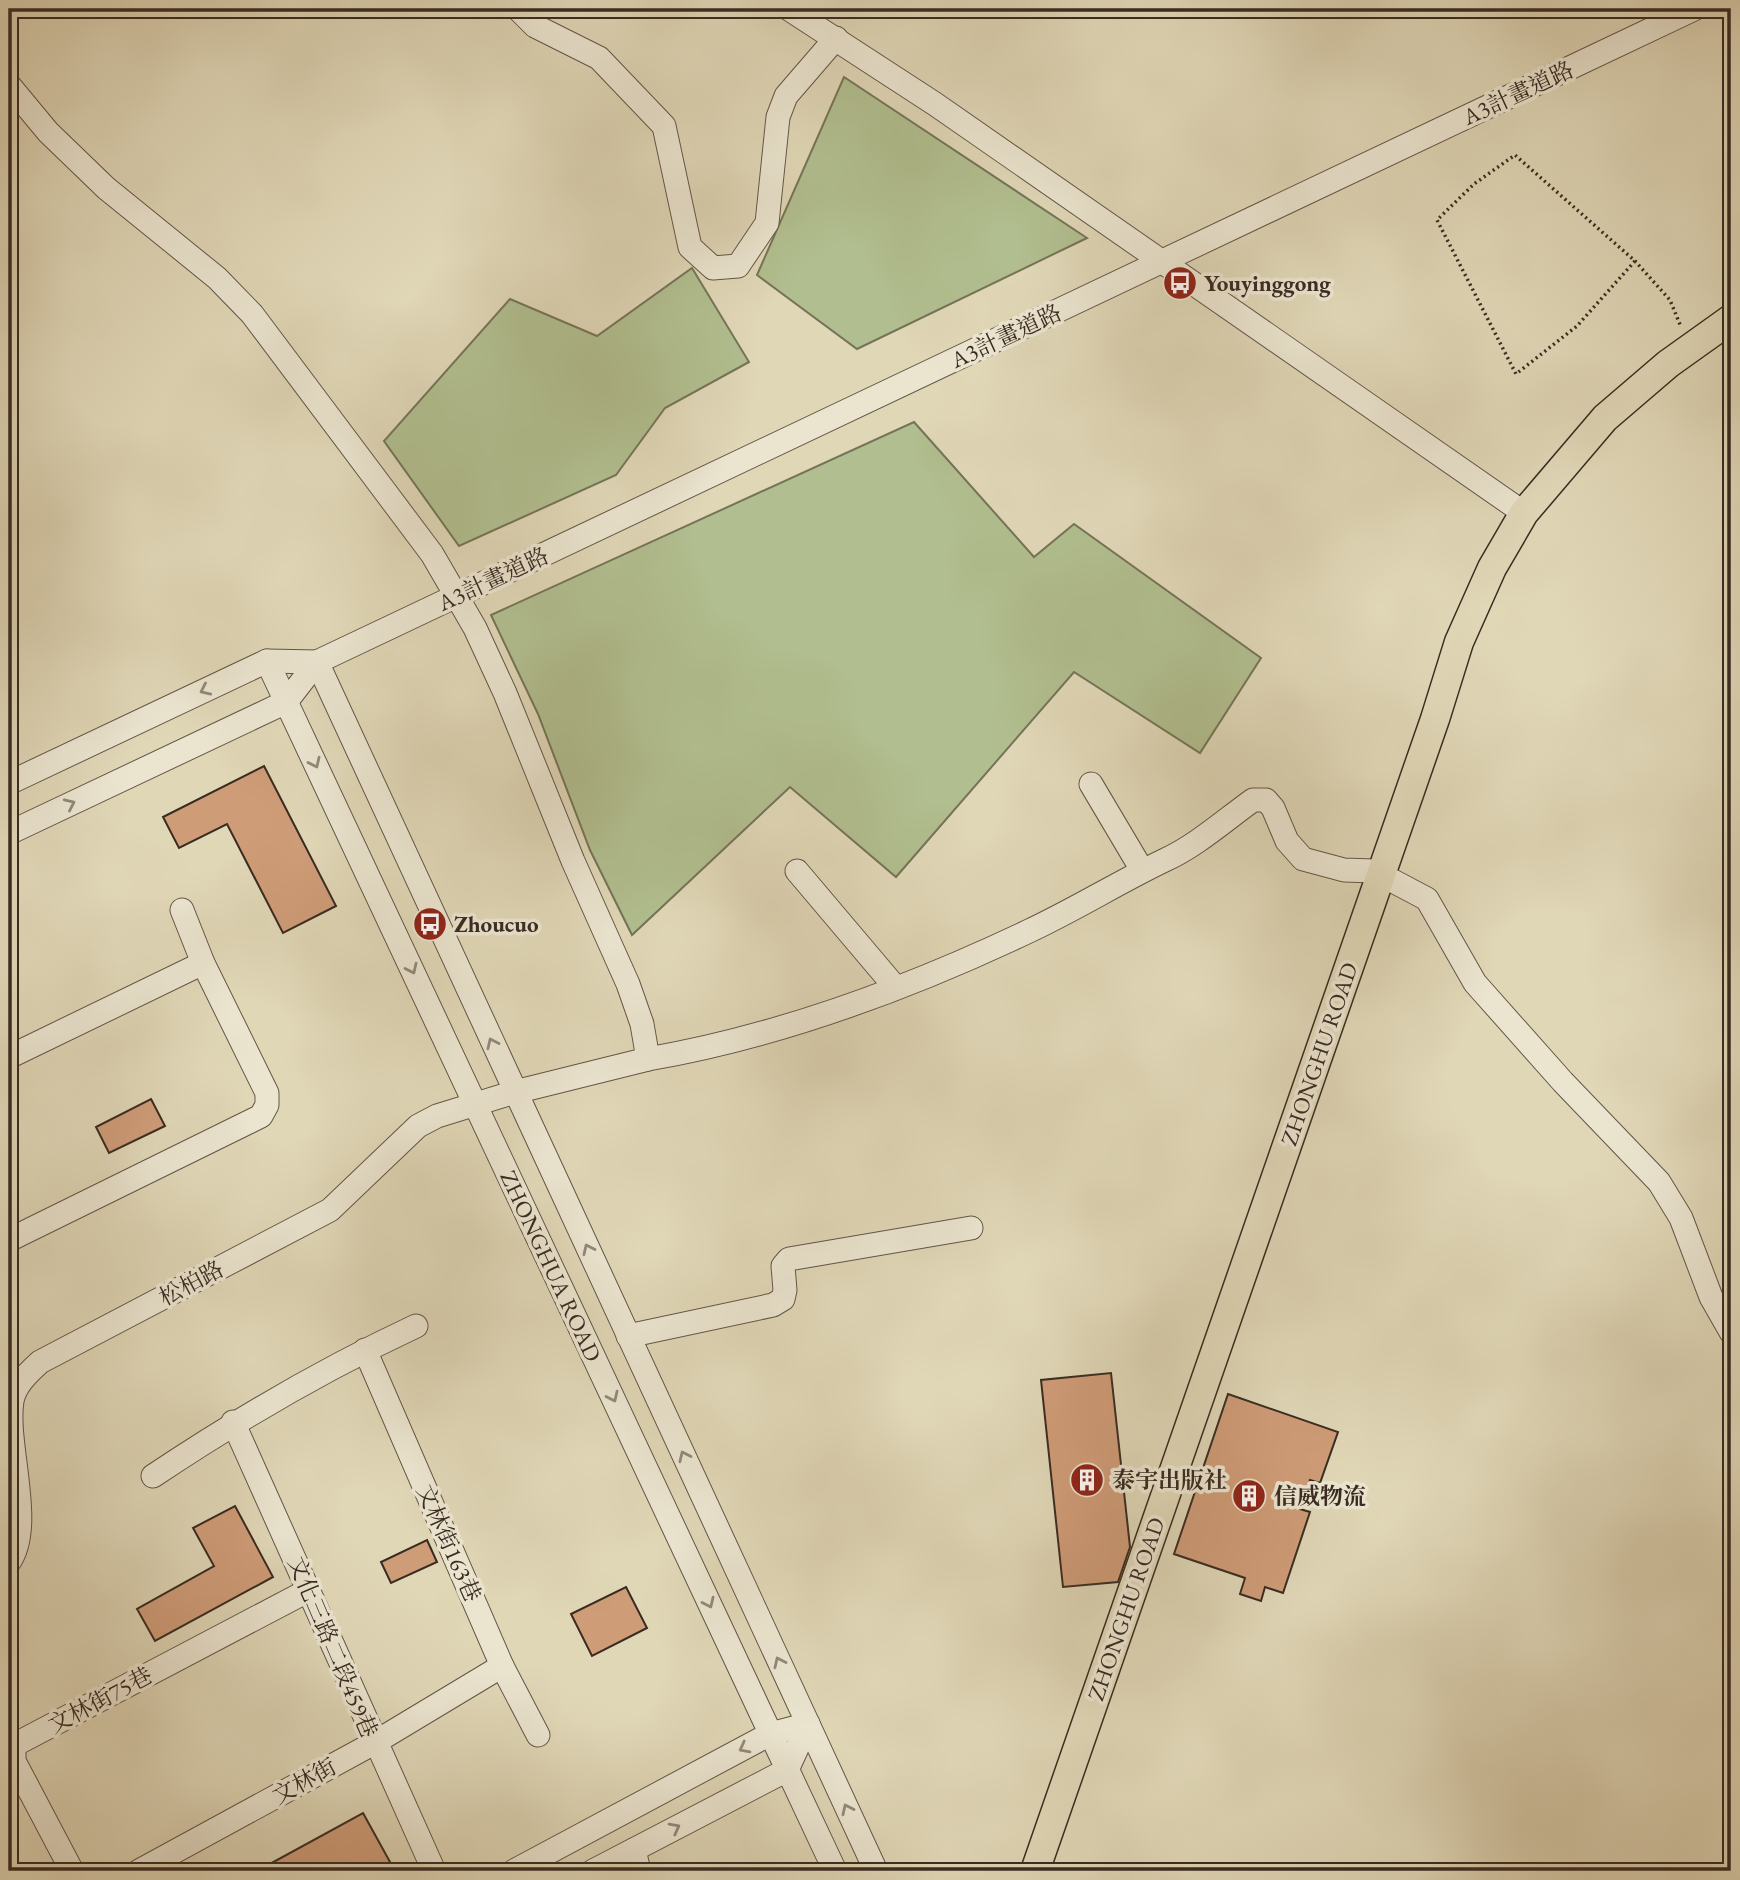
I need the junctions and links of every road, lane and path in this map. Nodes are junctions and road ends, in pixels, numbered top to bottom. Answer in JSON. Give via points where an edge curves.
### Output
{"nodes":[{"id":1,"x":518,"y":9,"type":"edge"},
{"id":2,"x":789,"y":9,"type":"edge"},
{"id":3,"x":1694,"y":9,"type":"edge"},
{"id":4,"x":836,"y":38,"type":"junction"},
{"id":5,"x":9,"y":85,"type":"edge"},
{"id":6,"x":1162,"y":261,"type":"junction"},
{"id":7,"x":1635,"y":261,"type":"junction"},
{"id":8,"x":1731,"y":319,"type":"edge"},
{"id":9,"x":1690,"y":349,"type":"junction"},
{"id":10,"x":1524,"y":513,"type":"junction"},
{"id":11,"x":457,"y":596,"type":"junction"},
{"id":12,"x":267,"y":661,"type":"junction"},
{"id":13,"x":317,"y":662,"type":"junction"},
{"id":14,"x":286,"y":702,"type":"junction"},
{"id":15,"x":9,"y":783,"type":"edge"},
{"id":16,"x":1091,"y":785,"type":"dead end"},
{"id":17,"x":9,"y":833,"type":"edge"},
{"id":18,"x":1142,"y":870,"type":"junction"},
{"id":19,"x":797,"y":872,"type":"dead end"},
{"id":20,"x":1382,"y":874,"type":"junction"},
{"id":21,"x":182,"y":910,"type":"dead end"},
{"id":22,"x":203,"y":963,"type":"junction"},
{"id":23,"x":896,"y":988,"type":"junction"},
{"id":24,"x":9,"y":1057,"type":"edge"},
{"id":25,"x":648,"y":1059,"type":"junction"},
{"id":26,"x":515,"y":1092,"type":"junction"},
{"id":27,"x":475,"y":1105,"type":"junction"},
{"id":28,"x":971,"y":1228,"type":"dead end"},
{"id":29,"x":9,"y":1240,"type":"edge"},
{"id":30,"x":416,"y":1326,"type":"dead end"},
{"id":31,"x":1731,"y":1332,"type":"edge"},
{"id":32,"x":628,"y":1336,"type":"junction"},
{"id":33,"x":365,"y":1350,"type":"junction"},
{"id":34,"x":233,"y":1422,"type":"junction"},
{"id":35,"x":153,"y":1476,"type":"dead end"},
{"id":36,"x":9,"y":1562,"type":"edge"},
{"id":37,"x":309,"y":1590,"type":"junction"},
{"id":38,"x":502,"y":1665,"type":"junction"},
{"id":39,"x":808,"y":1724,"type":"junction"},
{"id":40,"x":770,"y":1734,"type":"junction"},
{"id":41,"x":538,"y":1735,"type":"dead end"},
{"id":42,"x":374,"y":1743,"type":"junction"},
{"id":43,"x":788,"y":1770,"type":"junction"},
{"id":44,"x":637,"y":1860,"type":"edge"},
{"id":45,"x":72,"y":1871,"type":"edge"},
{"id":46,"x":139,"y":1871,"type":"edge"},
{"id":47,"x":434,"y":1871,"type":"edge"},
{"id":48,"x":514,"y":1871,"type":"edge"},
{"id":49,"x":593,"y":1871,"type":"edge"},
{"id":50,"x":835,"y":1871,"type":"edge"},
{"id":51,"x":876,"y":1871,"type":"edge"},
{"id":52,"x":1035,"y":1871,"type":"edge"}],
"edges":[{"from":1,"to":4,"type":"street","via":[[535,26],[599,58],[664,126],[690,247],[713,268],[738,266],[767,223],[778,117],[786,96]]},
{"from":2,"to":4,"type":"street"},
{"from":3,"to":6,"type":"street","name":"A3計畫道路"},
{"from":4,"to":6,"type":"street"},
{"from":5,"to":11,"type":"street","via":[[48,132],[106,188],[217,278],[252,314],[432,554]]},
{"from":6,"to":10,"type":"street"},
{"from":6,"to":11,"type":"street","name":"A3計畫道路"},
{"from":7,"to":7,"type":"path","via":[[1515,155],[1474,184],[1437,220],[1516,374],[1577,326]]},
{"from":7,"to":9,"type":"path","via":[[1670,300]]},
{"from":8,"to":9,"type":"main road","name":"ZHONGHU ROAD"},
{"from":9,"to":10,"type":"main road","name":"ZHONGHU ROAD","via":[[1605,418]]},
{"from":10,"to":20,"type":"main road","name":"ZHONGHU ROAD","via":[[1492,568],[1459,642]]},
{"from":11,"to":13,"type":"street","name":"A3計畫道路"},
{"from":11,"to":25,"type":"street","via":[[505,693],[628,984]]},
{"from":12,"to":13,"type":"street"},
{"from":12,"to":14,"type":"street","name":"ZHONGHUA ROAD"},
{"from":12,"to":15,"type":"street","one_way":true},
{"from":13,"to":14,"type":"street"},
{"from":26,"to":13,"type":"street","name":"ZHONGHUA ROAD","one_way":true},
{"from":17,"to":14,"type":"street","one_way":true},
{"from":14,"to":27,"type":"street","name":"ZHONGHUA ROAD","one_way":true},
{"from":16,"to":18,"type":"street"},
{"from":18,"to":20,"type":"street","name":"松柏路","via":[[1166,860],[1258,798],[1270,803],[1287,841],[1303,859]]},
{"from":18,"to":23,"type":"street","name":"松柏路","via":[[1029,932]]},
{"from":19,"to":23,"type":"street"},
{"from":20,"to":31,"type":"street","via":[[1427,899],[1475,983],[1659,1182],[1681,1218],[1710,1297]]},
{"from":20,"to":52,"type":"main road","name":"ZHONGHU ROAD"},
{"from":21,"to":22,"type":"street"},
{"from":22,"to":24,"type":"street"},
{"from":22,"to":29,"type":"street","via":[[267,1093],[261,1116]]},
{"from":23,"to":25,"type":"street","name":"松柏路","via":[[777,1031]]},
{"from":25,"to":26,"type":"street","name":"松柏路"},
{"from":26,"to":27,"type":"street","name":"松柏路"},
{"from":32,"to":26,"type":"street","name":"ZHONGHUA ROAD","one_way":true},
{"from":27,"to":36,"type":"street","name":"松柏路","via":[[418,1126],[330,1210],[40,1362],[21,1379],[12,1401],[19,1538]]},
{"from":27,"to":40,"type":"street","name":"ZHONGHUA ROAD","one_way":true},
{"from":28,"to":32,"type":"street","via":[[789,1259],[783,1266],[783,1299],[773,1305]]},
{"from":30,"to":33,"type":"street"},
{"from":39,"to":32,"type":"street","name":"ZHONGHUA ROAD","one_way":true},
{"from":33,"to":34,"type":"street"},
{"from":33,"to":38,"type":"street","name":"文林街163巷"},
{"from":34,"to":35,"type":"street"},
{"from":34,"to":37,"type":"street","name":"文化三路二段459巷"},
{"from":37,"to":42,"type":"street","name":"文化三路二段459巷"},
{"from":37,"to":45,"type":"street","name":"文林街75巷","via":[[18,1743],[14,1761]]},
{"from":38,"to":41,"type":"street","name":"文林街163巷"},
{"from":38,"to":42,"type":"street","name":"文林街"},
{"from":39,"to":40,"type":"street"},
{"from":39,"to":43,"type":"street"},
{"from":51,"to":39,"type":"street","name":"ZHONGHUA ROAD","one_way":true},
{"from":40,"to":43,"type":"street","name":"ZHONGHUA ROAD"},
{"from":40,"to":48,"type":"street","one_way":true},
{"from":42,"to":46,"type":"street","name":"文林街"},
{"from":42,"to":47,"type":"street","name":"文化三路二段459巷"},
{"from":44,"to":43,"type":"street","one_way":true},
{"from":43,"to":50,"type":"street","name":"ZHONGHUA ROAD"},
{"from":44,"to":49,"type":"street"}]}
